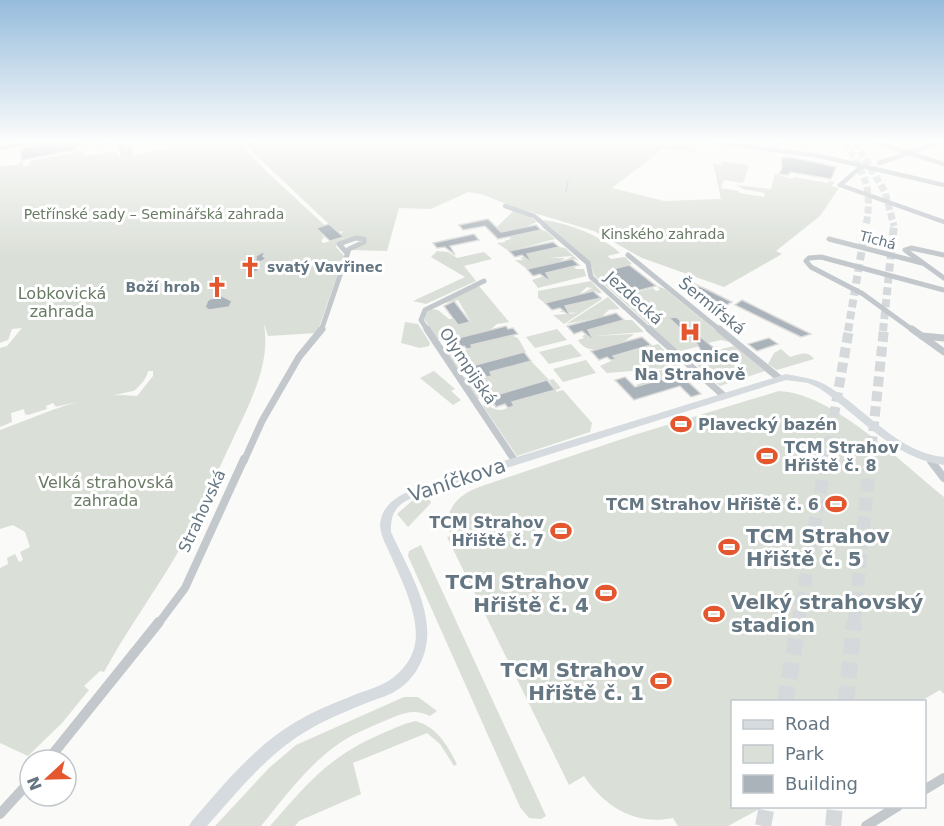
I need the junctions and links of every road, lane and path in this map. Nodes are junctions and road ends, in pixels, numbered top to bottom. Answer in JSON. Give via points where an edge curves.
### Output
{"nodes":[{"id":1,"x":845,"y":181,"type":"edge"},
{"id":2,"x":925,"y":181,"type":"edge"},
{"id":3,"x":944,"y":185,"type":"edge"},
{"id":4,"x":505,"y":206,"type":"dead end"},
{"id":5,"x":944,"y":222,"type":"edge"},
{"id":6,"x":829,"y":239,"type":"dead end"},
{"id":7,"x":347,"y":253,"type":"junction"},
{"id":8,"x":628,"y":255,"type":"dead end"},
{"id":9,"x":944,"y":255,"type":"edge"},
{"id":10,"x":922,"y":263,"type":"junction"},
{"id":11,"x":944,"y":278,"type":"edge"},
{"id":12,"x":484,"y":281,"type":"dead end"},
{"id":13,"x":944,"y":290,"type":"edge"},
{"id":14,"x":922,"y":336,"type":"junction"},
{"id":15,"x":944,"y":338,"type":"edge"},
{"id":16,"x":944,"y":352,"type":"edge"},
{"id":17,"x":779,"y":378,"type":"junction"},
{"id":18,"x":723,"y":395,"type":"junction"},
{"id":19,"x":515,"y":461,"type":"junction"},
{"id":20,"x":931,"y":461,"type":"junction"},
{"id":21,"x":944,"y":461,"type":"edge"},
{"id":22,"x":944,"y":478,"type":"edge"},
{"id":23,"x":58,"y":748,"type":"edge"},
{"id":24,"x":944,"y":778,"type":"edge"},
{"id":25,"x":926,"y":789,"type":"edge"},
{"id":26,"x":18,"y":794,"type":"edge"},
{"id":27,"x":896,"y":808,"type":"edge"},
{"id":28,"x":0,"y":814,"type":"edge"},
{"id":29,"x":197,"y":826,"type":"edge"},
{"id":30,"x":866,"y":826,"type":"edge"}],
"edges":[{"from":1,"to":5,"type":"street","via":[[840,185]]},
{"from":2,"to":3,"type":"street"},
{"from":4,"to":18,"type":"street","name":"Jezdecká","via":[[534,216],[588,263],[591,277]]},
{"from":6,"to":10,"type":"street","name":"Tichá"},
{"from":7,"to":7,"type":"street","name":"Strahovská","via":[[364,242],[364,239],[339,244]]},
{"from":7,"to":23,"type":"street","name":"Strahovská","via":[[321,331],[299,357],[262,421],[185,588]]},
{"from":8,"to":17,"type":"street","name":"Šermířská"},
{"from":9,"to":10,"type":"street","via":[[906,249]]},
{"from":10,"to":11,"type":"street"},
{"from":12,"to":19,"type":"street","name":"Olympijská","via":[[432,305],[421,320]]},
{"from":13,"to":14,"type":"street","via":[[821,257],[806,261],[863,294]]},
{"from":14,"to":15,"type":"street"},
{"from":14,"to":16,"type":"street"},
{"from":17,"to":18,"type":"main road","name":"Vaníčkova"},
{"from":17,"to":20,"type":"main road","name":"Vaníčkova","via":[[804,379],[822,386],[912,452]]},
{"from":18,"to":19,"type":"main road","name":"Vaníčkova"},
{"from":19,"to":29,"type":"main road","name":"Vaníčkova","via":[[409,495],[391,507],[386,514],[386,532],[420,614],[423,632],[415,666],[391,687],[304,724],[230,788]]},
{"from":20,"to":21,"type":"main road"},
{"from":20,"to":22,"type":"street"},
{"from":24,"to":25,"type":"street"},
{"from":26,"to":28,"type":"street"},
{"from":27,"to":30,"type":"street"}]}
